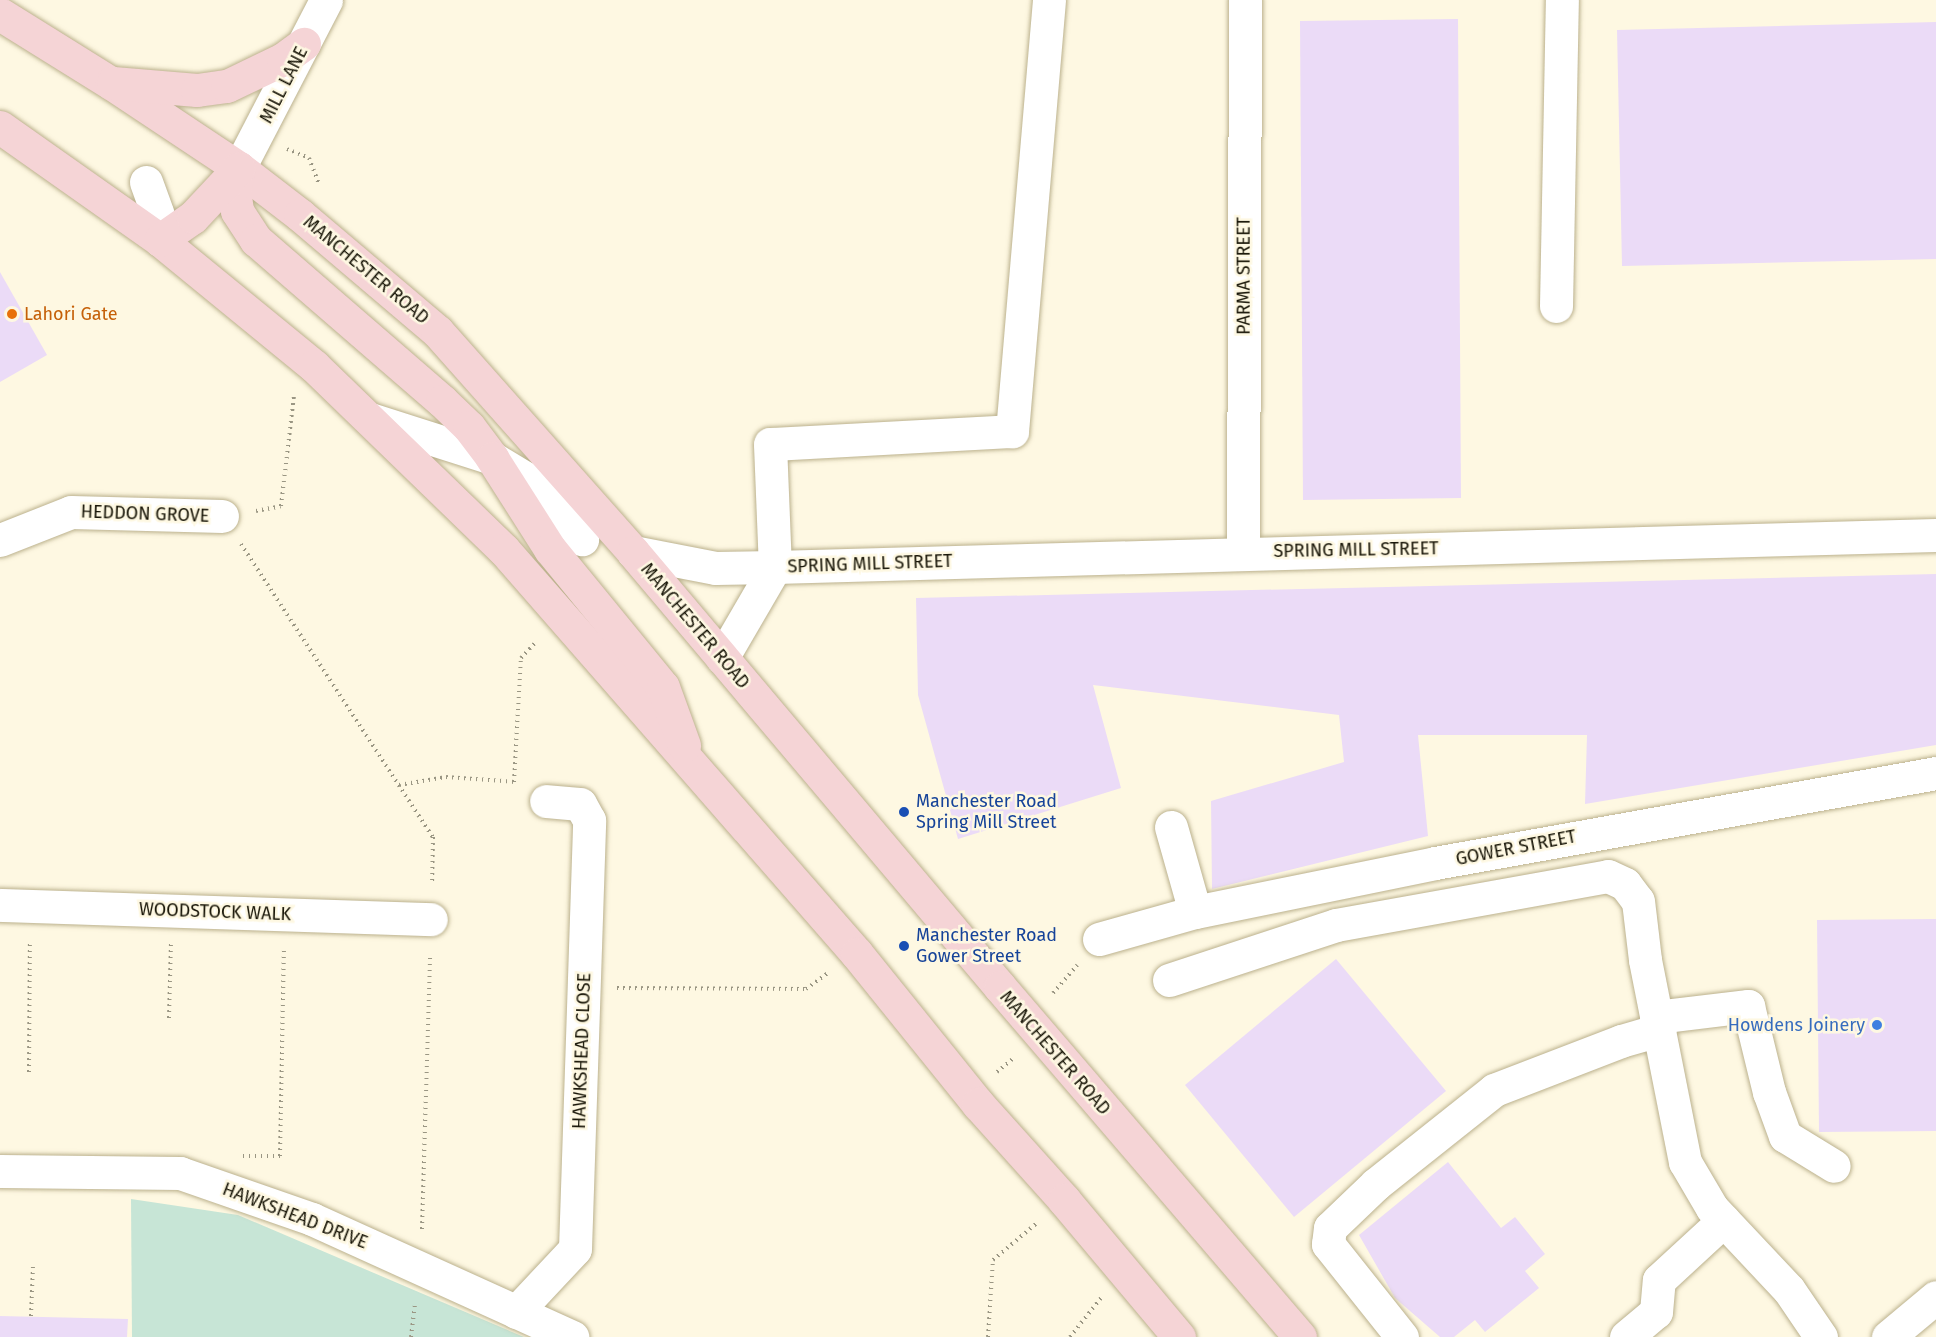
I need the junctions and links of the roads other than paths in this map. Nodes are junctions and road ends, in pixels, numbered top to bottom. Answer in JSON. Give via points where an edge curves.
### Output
{"nodes":[{"id":1,"x":326,"y":0,"type":"edge"},
{"id":2,"x":1049,"y":0,"type":"edge"},
{"id":3,"x":1245,"y":0,"type":"edge"},
{"id":4,"x":1562,"y":0,"type":"edge"},
{"id":5,"x":0,"y":14,"type":"edge"},
{"id":6,"x":304,"y":44,"type":"junction"},
{"id":7,"x":111,"y":83,"type":"junction"},
{"id":8,"x":0,"y":127,"type":"edge"},
{"id":9,"x":239,"y":168,"type":"junction"},
{"id":10,"x":146,"y":182,"type":"dead end"},
{"id":11,"x":160,"y":240,"type":"junction"},
{"id":12,"x":1556,"y":306,"type":"dead end"},
{"id":13,"x":370,"y":419,"type":"junction"},
{"id":14,"x":492,"y":458,"type":"junction"},
{"id":15,"x":222,"y":516,"type":"road end"},
{"id":16,"x":1936,"y":535,"type":"edge"},
{"id":17,"x":582,"y":539,"type":"dead end"},
{"id":18,"x":0,"y":540,"type":"edge"},
{"id":19,"x":633,"y":552,"type":"junction"},
{"id":20,"x":1243,"y":553,"type":"junction"},
{"id":21,"x":775,"y":567,"type":"junction"},
{"id":22,"x":722,"y":658,"type":"junction"},
{"id":23,"x":692,"y":768,"type":"junction"},
{"id":24,"x":1936,"y":773,"type":"edge"},
{"id":25,"x":546,"y":801,"type":"road end"},
{"id":26,"x":1171,"y":827,"type":"dead end"},
{"id":27,"x":15,"y":905,"type":"edge"},
{"id":28,"x":1195,"y":912,"type":"junction"},
{"id":29,"x":431,"y":919,"type":"road end"},
{"id":30,"x":1099,"y":939,"type":"dead end"},
{"id":31,"x":1169,"y":980,"type":"dead end"},
{"id":32,"x":1658,"y":1024,"type":"junction"},
{"id":33,"x":1834,"y":1166,"type":"dead end"},
{"id":34,"x":0,"y":1171,"type":"edge"},
{"id":35,"x":1724,"y":1220,"type":"junction"},
{"id":36,"x":1936,"y":1297,"type":"edge"},
{"id":37,"x":516,"y":1312,"type":"junction"},
{"id":38,"x":572,"y":1337,"type":"edge"},
{"id":39,"x":1179,"y":1337,"type":"edge"},
{"id":40,"x":1300,"y":1337,"type":"edge"},
{"id":41,"x":1402,"y":1337,"type":"edge"},
{"id":42,"x":1626,"y":1337,"type":"edge"},
{"id":43,"x":1821,"y":1337,"type":"edge"},
{"id":44,"x":1888,"y":1337,"type":"edge"}],
"edges":[{"from":1,"to":6,"type":"street","name":"MILL LANE"},
{"from":2,"to":21,"type":"street","via":[[1012,431],[770,444]]},
{"from":3,"to":20,"type":"street","name":"PARMA STREET"},
{"from":4,"to":12,"type":"street"},
{"from":5,"to":7,"type":"main road","name":"MANCHESTER ROAD"},
{"from":6,"to":7,"type":"main road","via":[[274,64],[227,86],[197,90]]},
{"from":6,"to":9,"type":"street","name":"MILL LANE"},
{"from":7,"to":9,"type":"main road","name":"MANCHESTER ROAD"},
{"from":8,"to":11,"type":"main road"},
{"from":9,"to":11,"type":"main road","via":[[193,217]]},
{"from":9,"to":14,"type":"main road","via":[[234,189],[237,211],[256,240],[442,401],[469,427]]},
{"from":9,"to":19,"type":"main road","name":"MANCHESTER ROAD","via":[[437,331]]},
{"from":10,"to":11,"type":"street","via":[[157,213]]},
{"from":11,"to":13,"type":"main road","via":[[314,366]]},
{"from":13,"to":14,"type":"street"},
{"from":13,"to":23,"type":"main road","via":[[504,550]]},
{"from":14,"to":17,"type":"street","via":[[525,478],[560,511]]},
{"from":14,"to":23,"type":"main road","via":[[550,549],[663,687]]},
{"from":15,"to":18,"type":"street","name":"HEDDON GROVE","via":[[71,512]]},
{"from":16,"to":20,"type":"street","name":"SPRING MILL STREET"},
{"from":19,"to":21,"type":"street","name":"SPRING MILL STREET","via":[[715,568]]},
{"from":19,"to":22,"type":"main road","name":"MANCHESTER ROAD"},
{"from":20,"to":21,"type":"street","name":"SPRING MILL STREET"},
{"from":21,"to":22,"type":"street","name":"SPRING MILL STREET"},
{"from":22,"to":40,"type":"main road","name":"MANCHESTER ROAD"},
{"from":23,"to":39,"type":"main road","via":[[857,954],[978,1104]]},
{"from":24,"to":28,"type":"street","name":"GOWER STREET","via":[[1447,861]]},
{"from":25,"to":37,"type":"street","name":"HAWKSHEAD CLOSE","via":[[580,804],[589,820],[575,1249]]},
{"from":26,"to":28,"type":"street"},
{"from":27,"to":29,"type":"street","name":"WOODSTOCK WALK"},
{"from":28,"to":30,"type":"street","name":"GOWER STREET"},
{"from":31,"to":32,"type":"street","via":[[1336,925],[1608,876],[1625,884],[1638,901]]},
{"from":32,"to":33,"type":"street","via":[[1748,1006],[1768,1092],[1785,1136]]},
{"from":32,"to":35,"type":"street","via":[[1685,1162],[1712,1208]]},
{"from":32,"to":41,"type":"street","via":[[1494,1090],[1376,1184],[1330,1228],[1328,1244]]},
{"from":34,"to":37,"type":"street","name":"HAWKSHEAD DRIVE","via":[[180,1173],[312,1219]]},
{"from":35,"to":42,"type":"street","via":[[1659,1280],[1656,1312]]},
{"from":35,"to":43,"type":"street","via":[[1789,1290]]},
{"from":36,"to":44,"type":"street"},
{"from":37,"to":38,"type":"street","name":"HAWKSHEAD DRIVE"}]}
